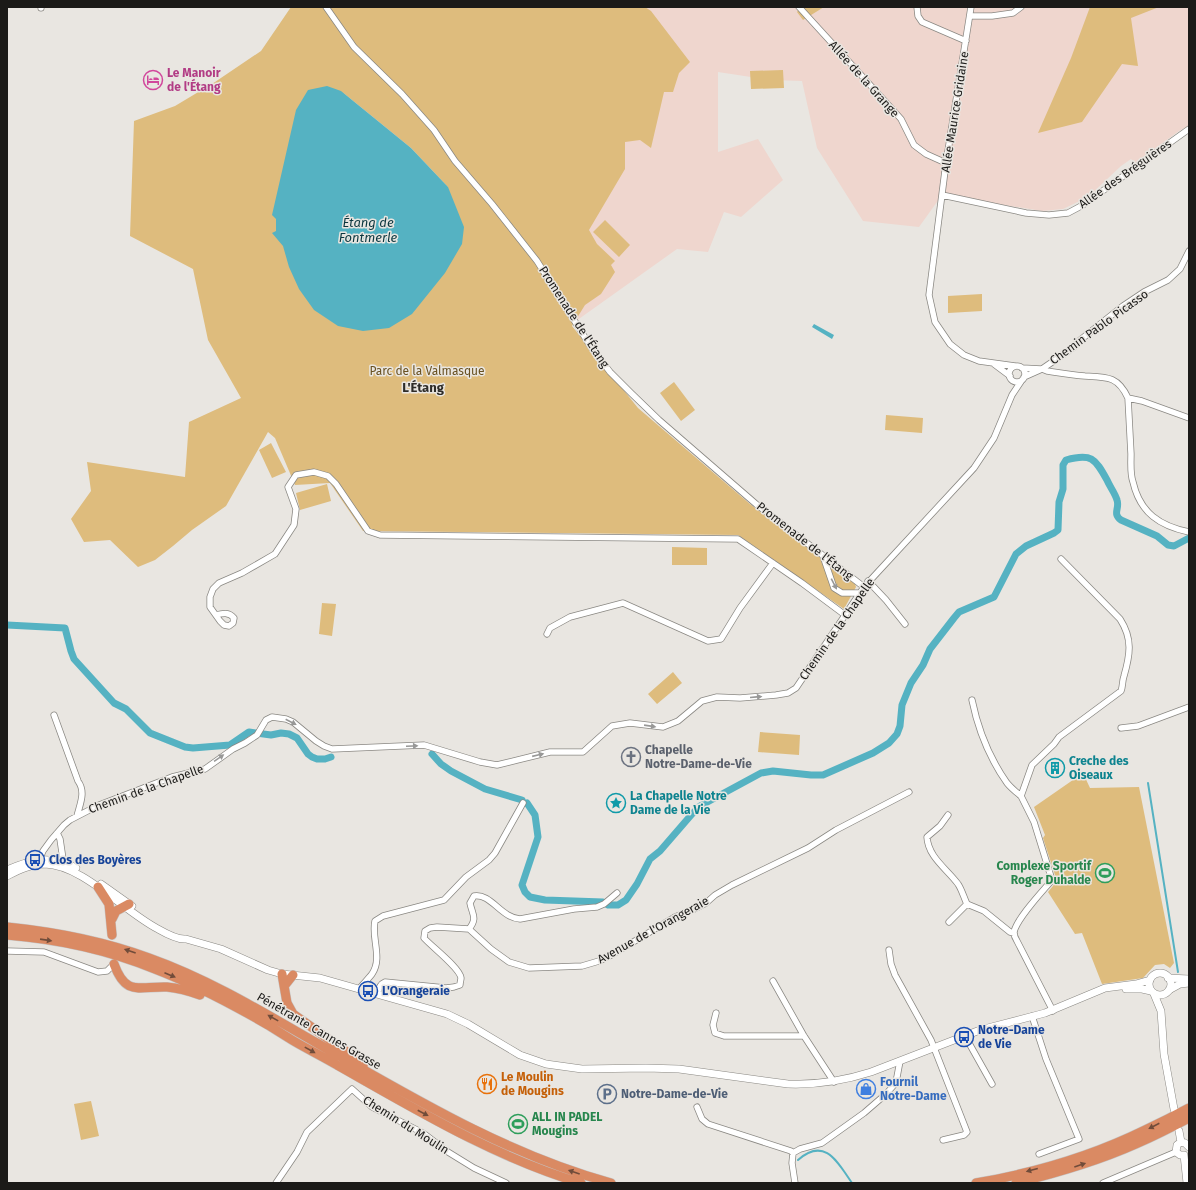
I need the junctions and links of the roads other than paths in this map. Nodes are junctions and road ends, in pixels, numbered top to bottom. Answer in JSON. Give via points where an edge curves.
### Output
{"nodes":[{"id":1,"x":326,"y":7,"type":"edge"},
{"id":2,"x":799,"y":7,"type":"edge"},
{"id":3,"x":917,"y":7,"type":"edge"},
{"id":4,"x":972,"y":7,"type":"edge"},
{"id":5,"x":1021,"y":7,"type":"edge"},
{"id":6,"x":970,"y":16,"type":"junction"},
{"id":7,"x":966,"y":41,"type":"junction"},
{"id":8,"x":1189,"y":129,"type":"edge"},
{"id":9,"x":946,"y":164,"type":"junction"},
{"id":10,"x":942,"y":195,"type":"junction"},
{"id":11,"x":1189,"y":251,"type":"edge"},
{"id":12,"x":994,"y":364,"type":"junction"},
{"id":13,"x":1015,"y":366,"type":"junction"},
{"id":14,"x":1022,"y":368,"type":"junction"},
{"id":15,"x":1043,"y":370,"type":"junction"},
{"id":16,"x":1011,"y":378,"type":"junction"},
{"id":17,"x":1023,"y":378,"type":"junction"},
{"id":18,"x":1012,"y":395,"type":"junction"},
{"id":19,"x":1128,"y":398,"type":"junction"},
{"id":20,"x":1189,"y":418,"type":"edge"},
{"id":21,"x":1189,"y":532,"type":"edge"},
{"id":22,"x":823,"y":556,"type":"junction"},
{"id":23,"x":1061,"y":558,"type":"dead end"},
{"id":24,"x":773,"y":563,"type":"junction"},
{"id":25,"x":868,"y":581,"type":"junction"},
{"id":26,"x":864,"y":587,"type":"junction"},
{"id":27,"x":859,"y":593,"type":"junction"},
{"id":28,"x":845,"y":615,"type":"junction"},
{"id":29,"x":216,"y":616,"type":"dead end"},
{"id":30,"x":905,"y":624,"type":"dead end"},
{"id":31,"x":547,"y":634,"type":"dead end"},
{"id":32,"x":972,"y":700,"type":"dead end"},
{"id":33,"x":1189,"y":707,"type":"edge"},
{"id":34,"x":54,"y":715,"type":"dead end"},
{"id":35,"x":1121,"y":728,"type":"dead end"},
{"id":36,"x":910,"y":792,"type":"dead end"},
{"id":37,"x":1021,"y":796,"type":"junction"},
{"id":38,"x":524,"y":803,"type":"dead end"},
{"id":39,"x":78,"y":815,"type":"junction"},
{"id":40,"x":948,"y":815,"type":"dead end"},
{"id":41,"x":57,"y":832,"type":"junction"},
{"id":42,"x":38,"y":862,"type":"junction"},
{"id":43,"x":64,"y":865,"type":"junction"},
{"id":44,"x":7,"y":870,"type":"edge"},
{"id":45,"x":7,"y":876,"type":"edge"},
{"id":46,"x":98,"y":887,"type":"junction"},
{"id":47,"x":617,"y":893,"type":"dead end"},
{"id":48,"x":967,"y":904,"type":"junction"},
{"id":49,"x":126,"y":906,"type":"junction"},
{"id":50,"x":112,"y":919,"type":"junction"},
{"id":51,"x":7,"y":921,"type":"edge"},
{"id":52,"x":949,"y":922,"type":"dead end"},
{"id":53,"x":7,"y":927,"type":"edge"},
{"id":54,"x":469,"y":929,"type":"junction"},
{"id":55,"x":51,"y":932,"type":"junction"},
{"id":56,"x":1014,"y":933,"type":"junction"},
{"id":57,"x":7,"y":935,"type":"edge"},
{"id":58,"x":112,"y":935,"type":"dead end"},
{"id":59,"x":889,"y":950,"type":"dead end"},
{"id":60,"x":7,"y":951,"type":"edge"},
{"id":61,"x":114,"y":964,"type":"joint"},
{"id":62,"x":282,"y":974,"type":"junction"},
{"id":63,"x":293,"y":975,"type":"junction"},
{"id":64,"x":1168,"y":978,"type":"junction"},
{"id":65,"x":1189,"y":979,"type":"edge"},
{"id":66,"x":1150,"y":980,"type":"junction"},
{"id":67,"x":773,"y":981,"type":"dead end"},
{"id":68,"x":1189,"y":983,"type":"edge"},
{"id":69,"x":285,"y":985,"type":"junction"},
{"id":70,"x":359,"y":988,"type":"junction"},
{"id":71,"x":1153,"y":992,"type":"junction"},
{"id":72,"x":1167,"y":992,"type":"junction"},
{"id":73,"x":1096,"y":993,"type":"junction"},
{"id":74,"x":377,"y":994,"type":"junction"},
{"id":75,"x":1161,"y":1010,"type":"junction"},
{"id":76,"x":1053,"y":1011,"type":"junction"},
{"id":77,"x":716,"y":1013,"type":"dead end"},
{"id":78,"x":1032,"y":1016,"type":"junction"},
{"id":79,"x":804,"y":1036,"type":"junction"},
{"id":80,"x":965,"y":1036,"type":"junction"},
{"id":81,"x":292,"y":1040,"type":"junction"},
{"id":82,"x":934,"y":1048,"type":"junction"},
{"id":83,"x":900,"y":1060,"type":"junction"},
{"id":84,"x":834,"y":1082,"type":"junction"},
{"id":85,"x":992,"y":1084,"type":"dead end"},
{"id":86,"x":404,"y":1092,"type":"junction"},
{"id":87,"x":697,"y":1106,"type":"dead end"},
{"id":88,"x":1189,"y":1108,"type":"edge"},
{"id":89,"x":1174,"y":1109,"type":"dead end"},
{"id":90,"x":1189,"y":1118,"type":"edge"},
{"id":91,"x":1178,"y":1132,"type":"dead end"},
{"id":92,"x":943,"y":1140,"type":"dead end"},
{"id":93,"x":1181,"y":1142,"type":"junction"},
{"id":94,"x":1188,"y":1149,"type":"edge"},
{"id":95,"x":1176,"y":1152,"type":"junction"},
{"id":96,"x":793,"y":1153,"type":"junction"},
{"id":97,"x":1039,"y":1154,"type":"dead end"},
{"id":98,"x":276,"y":1183,"type":"edge"},
{"id":99,"x":506,"y":1183,"type":"edge"},
{"id":100,"x":581,"y":1183,"type":"edge"},
{"id":101,"x":611,"y":1183,"type":"edge"},
{"id":102,"x":795,"y":1183,"type":"edge"},
{"id":103,"x":976,"y":1183,"type":"edge"},
{"id":104,"x":1016,"y":1183,"type":"edge"},
{"id":105,"x":1103,"y":1183,"type":"edge"},
{"id":106,"x":1187,"y":1183,"type":"edge"}],
"edges":[{"from":1,"to":22,"type":"street","name":"Promenade de l'Étang","via":[[354,47],[434,130],[455,161],[533,256],[589,344],[610,372],[659,420],[756,504]]},
{"from":2,"to":9,"type":"street","name":"Allée de la Grange","via":[[892,109],[914,144],[926,154]]},
{"from":3,"to":7,"type":"street","via":[[922,22]]},
{"from":4,"to":6,"type":"street","name":"Allée Maurice Gridaine"},
{"from":5,"to":6,"type":"street","via":[[1013,13]]},
{"from":6,"to":7,"type":"street","name":"Allée Maurice Gridaine"},
{"from":7,"to":9,"type":"street","name":"Allée Maurice Gridaine"},
{"from":8,"to":10,"type":"street","name":"Allée des Bréguières","via":[[1083,205],[1068,212],[1049,216],[1026,213]]},
{"from":9,"to":10,"type":"street","name":"Allée Maurice Gridaine"},
{"from":10,"to":12,"type":"street","name":"Allée Maurice Gridaine","via":[[929,295],[935,322],[950,344],[964,355]]},
{"from":11,"to":15,"type":"street","name":"Chemin Pablo Picasso","via":[[1180,269],[1168,280],[1123,306],[1074,348]]},
{"from":12,"to":13,"type":"street"},
{"from":12,"to":16,"type":"street"},
{"from":13,"to":14,"type":"street"},
{"from":13,"to":16,"type":"street","via":[[1010,371]]},
{"from":14,"to":15,"type":"street","name":"Chemin Pablo Picasso"},
{"from":14,"to":17,"type":"street","via":[[1025,372]]},
{"from":15,"to":17,"type":"street","name":"Chemin Pablo Picasso"},
{"from":15,"to":19,"type":"street","via":[[1108,377],[1122,387]]},
{"from":16,"to":17,"type":"street","via":[[1018,381]]},
{"from":16,"to":18,"type":"street","name":"Chemin de la Chapelle"},
{"from":17,"to":18,"type":"street","name":"Chemin de la Chapelle"},
{"from":18,"to":25,"type":"street","name":"Chemin de la Chapelle","via":[[994,438],[974,468]]},
{"from":19,"to":20,"type":"street"},
{"from":19,"to":21,"type":"street","via":[[1132,482],[1139,499],[1144,508],[1159,522]]},
{"from":22,"to":26,"type":"street","name":"Promenade de l'Étang"},
{"from":22,"to":27,"type":"street","one_way":true,"via":[[834,588],[842,593]]},
{"from":23,"to":37,"type":"street","via":[[1120,619],[1126,631],[1129,657],[1121,692],[1059,737],[1032,765]]},
{"from":24,"to":28,"type":"street"},
{"from":24,"to":29,"type":"street","via":[[741,540],[734,538],[380,535],[368,531],[328,476],[314,472],[296,475],[288,487],[296,510],[294,525],[275,554],[219,583],[214,589],[210,597],[210,607]]},
{"from":24,"to":31,"type":"street","via":[[720,639],[708,642],[623,603],[570,617],[550,628]]},
{"from":25,"to":26,"type":"street","name":"Chemin de la Chapelle"},
{"from":25,"to":30,"type":"street"},
{"from":26,"to":27,"type":"street","name":"Chemin de la Chapelle"},
{"from":27,"to":28,"type":"street","name":"Chemin de la Chapelle"},
{"from":39,"to":28,"type":"street","name":"Chemin de la Chapelle","one_way":true,"via":[[99,804],[172,777],[205,769],[258,733],[266,720],[272,717],[286,719],[299,726],[316,741],[332,749],[424,745],[497,765],[550,752],[582,752],[612,726],[630,724],[663,727],[678,721],[702,701],[717,697],[740,698],[788,693],[796,688]]},
{"from":32,"to":37,"type":"street","via":[[984,740],[997,766],[1008,784]]},
{"from":33,"to":35,"type":"street","via":[[1138,726]]},
{"from":34,"to":39,"type":"street","via":[[82,786],[83,794]]},
{"from":36,"to":54,"type":"street","name":"Avenue de l'Orangeraie","via":[[836,830],[808,848],[732,885],[599,961],[582,966],[529,968],[509,962]]},
{"from":37,"to":56,"type":"street","via":[[1034,822],[1052,880],[1024,914]]},
{"from":38,"to":70,"type":"street","via":[[495,853],[466,876],[444,900],[375,920],[373,928],[377,961],[372,973]]},
{"from":39,"to":41,"type":"street","name":"Chemin de la Chapelle"},
{"from":40,"to":48,"type":"street","via":[[927,837],[928,845],[942,868],[958,885]]},
{"from":41,"to":42,"type":"street","name":"Chemin de la Chapelle"},
{"from":41,"to":43,"type":"street"},
{"from":42,"to":43,"type":"main road"},
{"from":42,"to":44,"type":"main road","via":[[29,862]]},
{"from":42,"to":45,"type":"main road"},
{"from":43,"to":46,"type":"main road"},
{"from":43,"to":49,"type":"main road","via":[[79,870]]},
{"from":46,"to":49,"type":"main road"},
{"from":46,"to":50,"type":"highway","via":[[108,901]]},
{"from":47,"to":54,"type":"street","via":[[597,907],[520,919],[507,916],[487,899],[479,896],[472,898],[470,903],[474,916]]},
{"from":48,"to":52,"type":"street"},
{"from":48,"to":56,"type":"street","via":[[984,911]]},
{"from":49,"to":50,"type":"highway","via":[[114,912]]},
{"from":49,"to":62,"type":"main road","via":[[163,929]]},
{"from":50,"to":58,"type":"highway"},
{"from":51,"to":55,"type":"highway"},
{"from":53,"to":55,"type":"highway","name":"Pénétrante Cannes Grasse"},
{"from":54,"to":74,"type":"street","via":[[437,927],[425,931],[424,938],[430,946],[457,970],[461,978],[460,984],[446,988],[385,982],[379,987]]},
{"from":86,"to":55,"type":"highway","name":"Pénétrante Cannes Grasse","one_way":true,"via":[[234,996],[197,978],[128,950]]},
{"from":56,"to":76,"type":"street"},
{"from":57,"to":81,"type":"highway","name":"Pénétrante Cannes Grasse","one_way":true,"via":[[92,949],[154,968],[236,1007]]},
{"from":59,"to":82,"type":"street","via":[[895,975]]},
{"from":60,"to":61,"type":"street","via":[[44,952],[98,972],[107,970]]},
{"from":61,"to":81,"type":"highway","via":[[121,980],[132,987],[185,989]]},
{"from":62,"to":63,"type":"main road"},
{"from":62,"to":69,"type":"highway"},
{"from":63,"to":69,"type":"highway"},
{"from":63,"to":70,"type":"main road","via":[[320,978]]},
{"from":64,"to":65,"type":"main road"},
{"from":64,"to":66,"type":"main road","via":[[1159,974]]},
{"from":64,"to":72,"type":"main road","via":[[1170,984]]},
{"from":66,"to":71,"type":"main road","via":[[1149,986]]},
{"from":66,"to":73,"type":"main road","via":[[1113,986]]},
{"from":67,"to":79,"type":"street"},
{"from":68,"to":72,"type":"main road","via":[[1180,984]]},
{"from":69,"to":86,"type":"highway","via":[[287,1003],[293,1014]]},
{"from":70,"to":74,"type":"main road"},
{"from":71,"to":72,"type":"main road","via":[[1160,995]]},
{"from":71,"to":73,"type":"main road","via":[[1134,989]]},
{"from":71,"to":75,"type":"main road"},
{"from":72,"to":75,"type":"main road"},
{"from":73,"to":76,"type":"main road"},
{"from":74,"to":84,"type":"main road","via":[[447,1014],[520,1055],[546,1064],[582,1069],[679,1069],[788,1084]]},
{"from":75,"to":89,"type":"main road","via":[[1164,1054]]},
{"from":76,"to":78,"type":"main road"},
{"from":77,"to":79,"type":"street","via":[[713,1025],[715,1033],[724,1036]]},
{"from":78,"to":80,"type":"main road"},
{"from":78,"to":97,"type":"street","via":[[1046,1059],[1079,1139]]},
{"from":79,"to":84,"type":"street"},
{"from":80,"to":82,"type":"main road"},
{"from":80,"to":85,"type":"street"},
{"from":81,"to":100,"type":"highway","name":"Pénétrante Cannes Grasse","one_way":true,"via":[[448,1127]]},
{"from":82,"to":83,"type":"main road"},
{"from":82,"to":92,"type":"street","via":[[966,1132],[964,1135]]},
{"from":83,"to":84,"type":"main road","via":[[854,1078]]},
{"from":83,"to":96,"type":"street","via":[[894,1085],[886,1094],[822,1143]]},
{"from":101,"to":86,"type":"highway","name":"Pénétrante Cannes Grasse","one_way":true,"via":[[510,1147]]},
{"from":87,"to":96,"type":"street","via":[[702,1119],[708,1124]]},
{"from":88,"to":103,"type":"highway","one_way":true,"via":[[1145,1131],[1083,1156]]},
{"from":104,"to":90,"type":"highway","one_way":true,"via":[[1113,1153]]},
{"from":91,"to":93,"type":"main road"},
{"from":93,"to":94,"type":"main road","via":[[1185,1142]]},
{"from":93,"to":95,"type":"main road","via":[[1177,1145]]},
{"from":94,"to":95,"type":"main road","via":[[1180,1155]]},
{"from":94,"to":106,"type":"main road"},
{"from":95,"to":105,"type":"street"},
{"from":96,"to":102,"type":"street"},
{"from":98,"to":99,"type":"street","name":"Chemin du Moulin","via":[[307,1132],[352,1089],[372,1107],[423,1133],[474,1168]]}]}
